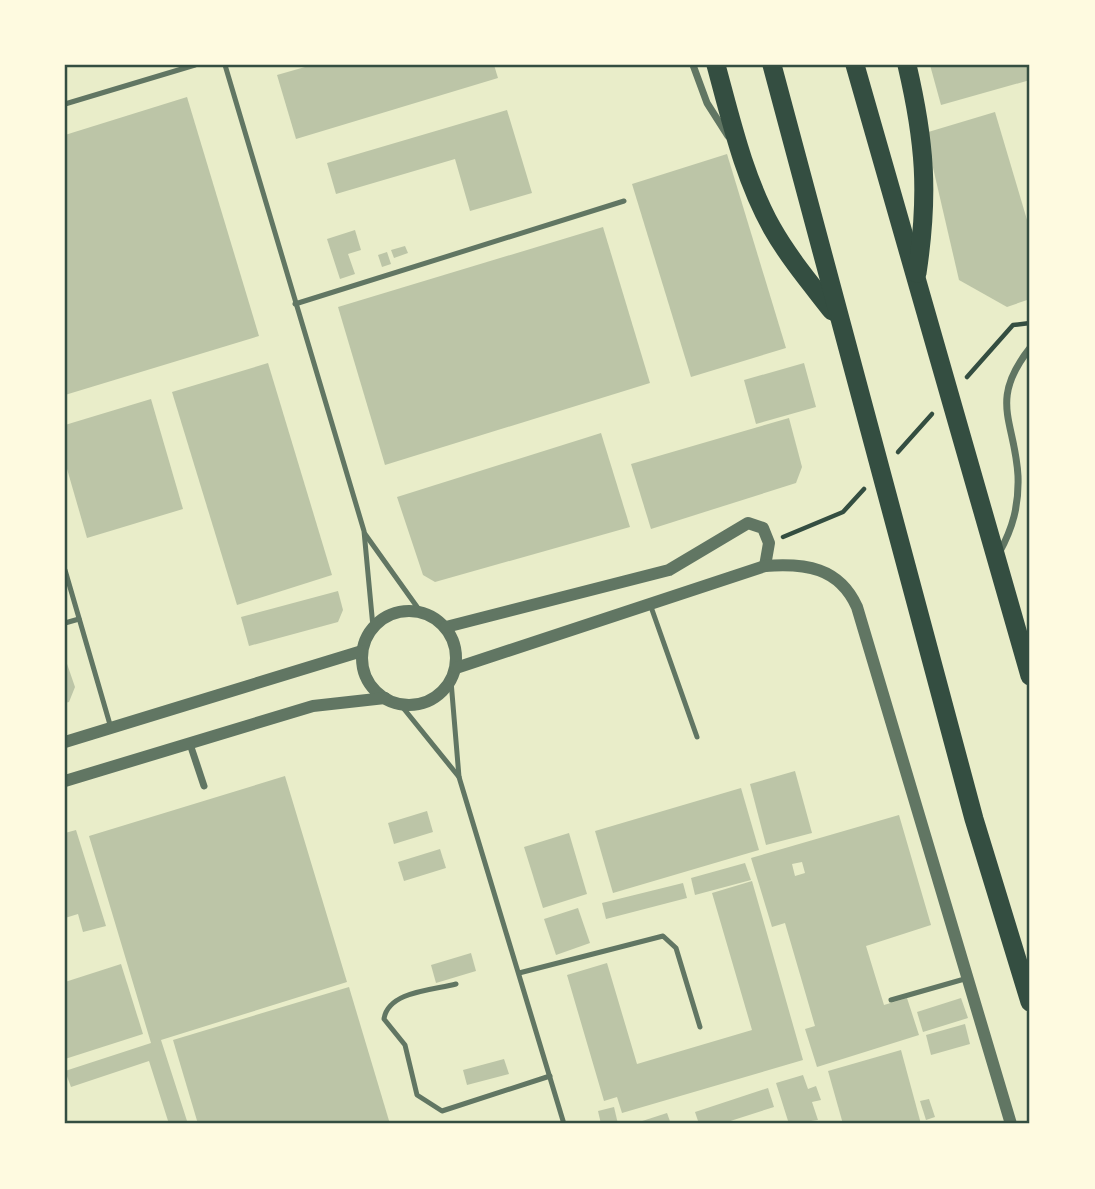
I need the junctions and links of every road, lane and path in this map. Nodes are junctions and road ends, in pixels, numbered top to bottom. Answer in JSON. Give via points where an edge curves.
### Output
{"nodes":[{"id":1,"x":195,"y":65,"type":"edge"},
{"id":2,"x":225,"y":65,"type":"edge"},
{"id":3,"x":693,"y":65,"type":"edge"},
{"id":4,"x":716,"y":65,"type":"edge"},
{"id":5,"x":772,"y":65,"type":"edge"},
{"id":6,"x":855,"y":65,"type":"edge"},
{"id":7,"x":907,"y":65,"type":"edge"},
{"id":8,"x":65,"y":104,"type":"edge"},
{"id":9,"x":739,"y":148,"type":"junction"},
{"id":10,"x":624,"y":201,"type":"dead end"},
{"id":11,"x":916,"y":281,"type":"junction"},
{"id":12,"x":295,"y":304,"type":"junction"},
{"id":13,"x":838,"y":317,"type":"junction"},
{"id":14,"x":1030,"y":323,"type":"edge"},
{"id":15,"x":1030,"y":348,"type":"edge"},
{"id":16,"x":960,"y":384,"type":"dead end"},
{"id":17,"x":942,"y":404,"type":"dead end"},
{"id":18,"x":897,"y":453,"type":"dead end"},
{"id":19,"x":870,"y":483,"type":"dead end"},
{"id":20,"x":363,"y":531,"type":"junction"},
{"id":21,"x":789,"y":535,"type":"dead end"},
{"id":22,"x":995,"y":560,"type":"junction"},
{"id":23,"x":765,"y":566,"type":"junction"},
{"id":24,"x":65,"y":570,"type":"edge"},
{"id":25,"x":650,"y":604,"type":"junction"},
{"id":26,"x":420,"y":611,"type":"junction"},
{"id":27,"x":79,"y":619,"type":"junction"},
{"id":28,"x":65,"y":623,"type":"edge"},
{"id":29,"x":373,"y":627,"type":"junction"},
{"id":30,"x":446,"y":627,"type":"junction"},
{"id":31,"x":362,"y":651,"type":"junction"},
{"id":32,"x":456,"y":668,"type":"junction"},
{"id":33,"x":1030,"y":676,"type":"edge"},
{"id":34,"x":451,"y":681,"type":"junction"},
{"id":35,"x":385,"y":698,"type":"junction"},
{"id":36,"x":400,"y":704,"type":"junction"},
{"id":37,"x":111,"y":728,"type":"junction"},
{"id":38,"x":697,"y":737,"type":"dead end"},
{"id":39,"x":65,"y":742,"type":"edge"},
{"id":40,"x":190,"y":744,"type":"junction"},
{"id":41,"x":459,"y":777,"type":"junction"},
{"id":42,"x":65,"y":780,"type":"edge"},
{"id":43,"x":204,"y":786,"type":"dead end"},
{"id":44,"x":519,"y":973,"type":"junction"},
{"id":45,"x":968,"y":978,"type":"junction"},
{"id":46,"x":456,"y":984,"type":"dead end"},
{"id":47,"x":891,"y":1000,"type":"dead end"},
{"id":48,"x":1030,"y":1002,"type":"edge"},
{"id":49,"x":700,"y":1027,"type":"dead end"},
{"id":50,"x":550,"y":1076,"type":"junction"},
{"id":51,"x":564,"y":1124,"type":"edge"},
{"id":52,"x":1011,"y":1124,"type":"edge"}],
"edges":[{"from":1,"to":8,"type":"lane"},
{"from":2,"to":12,"type":"lane"},
{"from":3,"to":9,"type":"street","via":[[712,111]]},
{"from":4,"to":9,"type":"highway"},
{"from":5,"to":13,"type":"highway"},
{"from":6,"to":11,"type":"highway"},
{"from":7,"to":11,"type":"highway","via":[[919,116],[925,174]]},
{"from":9,"to":13,"type":"highway","via":[[790,258]]},
{"from":10,"to":12,"type":"lane"},
{"from":11,"to":22,"type":"highway"},
{"from":12,"to":20,"type":"lane"},
{"from":13,"to":48,"type":"highway","via":[[974,819]]},
{"from":14,"to":16,"type":"path","via":[[1013,325]]},
{"from":15,"to":22,"type":"street","via":[[1011,380],[1006,401],[1006,423],[1018,473],[1018,503],[1011,532]]},
{"from":17,"to":18,"type":"path"},
{"from":19,"to":21,"type":"path","via":[[843,512]]},
{"from":20,"to":26,"type":"lane"},
{"from":20,"to":29,"type":"lane"},
{"from":22,"to":33,"type":"highway"},
{"from":23,"to":25,"type":"street"},
{"from":23,"to":30,"type":"street","via":[[769,537],[763,528],[748,523],[669,570]]},
{"from":23,"to":45,"type":"street","via":[[808,565],[833,576],[852,595]]},
{"from":24,"to":27,"type":"lane"},
{"from":25,"to":32,"type":"street"},
{"from":25,"to":38,"type":"lane"},
{"from":26,"to":29,"type":"street","via":[[386,616]]},
{"from":26,"to":30,"type":"street"},
{"from":27,"to":28,"type":"lane"},
{"from":27,"to":37,"type":"lane"},
{"from":29,"to":31,"type":"street"},
{"from":30,"to":32,"type":"street","via":[[456,646]]},
{"from":31,"to":35,"type":"street","via":[[366,678]]},
{"from":31,"to":37,"type":"street"},
{"from":32,"to":34,"type":"street"},
{"from":34,"to":36,"type":"street","via":[[438,696],[420,704]]},
{"from":34,"to":41,"type":"lane"},
{"from":35,"to":36,"type":"street"},
{"from":35,"to":40,"type":"street","via":[[313,706]]},
{"from":36,"to":41,"type":"lane"},
{"from":37,"to":39,"type":"street"},
{"from":40,"to":42,"type":"street"},
{"from":40,"to":43,"type":"street"},
{"from":41,"to":44,"type":"lane"},
{"from":44,"to":49,"type":"lane","via":[[663,936],[676,948]]},
{"from":44,"to":50,"type":"lane"},
{"from":45,"to":47,"type":"lane"},
{"from":45,"to":52,"type":"street"},
{"from":46,"to":50,"type":"lane","via":[[395,1000],[386,1009],[384,1019],[405,1045],[417,1095],[442,1111]]},
{"from":50,"to":51,"type":"lane"}]}
